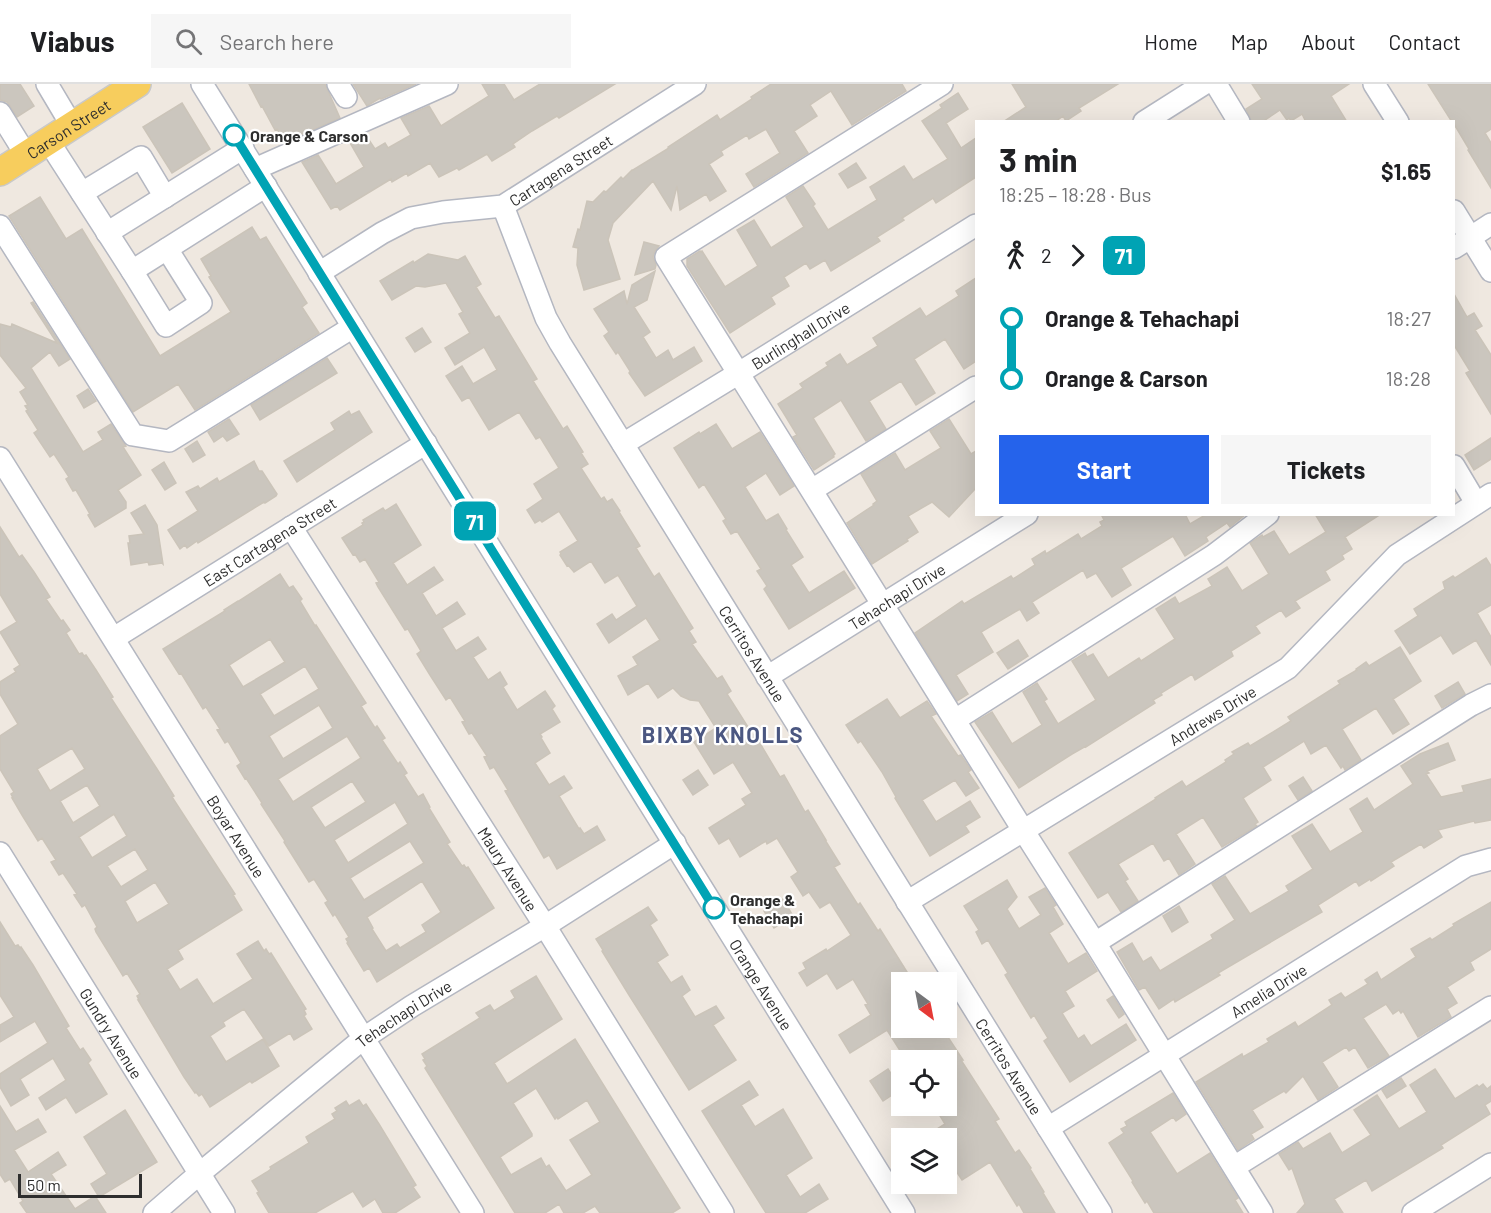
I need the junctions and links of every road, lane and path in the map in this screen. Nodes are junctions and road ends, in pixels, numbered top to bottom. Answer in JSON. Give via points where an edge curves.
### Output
{"nodes":[{"id":1,"x":47,"y":84,"type":"edge"},
{"id":2,"x":137,"y":84,"type":"edge"},
{"id":3,"x":202,"y":84,"type":"edge"},
{"id":4,"x":447,"y":84,"type":"edge"},
{"id":5,"x":695,"y":84,"type":"edge"},
{"id":6,"x":942,"y":84,"type":"edge"},
{"id":7,"x":1204,"y":84,"type":"edge"},
{"id":8,"x":1216,"y":84,"type":"edge"},
{"id":9,"x":1374,"y":84,"type":"edge"},
{"id":10,"x":0,"y":113,"type":"edge"},
{"id":11,"x":1147,"y":120,"type":"edge"},
{"id":12,"x":1238,"y":120,"type":"edge"},
{"id":13,"x":1397,"y":120,"type":"edge"},
{"id":14,"x":72,"y":126,"type":"junction"},
{"id":15,"x":243,"y":148,"type":"junction"},
{"id":16,"x":38,"y":149,"type":"junction"},
{"id":17,"x":0,"y":172,"type":"edge"},
{"id":18,"x":260,"y":177,"type":"junction"},
{"id":19,"x":82,"y":193,"type":"junction"},
{"id":20,"x":165,"y":197,"type":"junction"},
{"id":21,"x":503,"y":206,"type":"junction"},
{"id":22,"x":1455,"y":215,"type":"edge"},
{"id":23,"x":1491,"y":224,"type":"edge"},
{"id":24,"x":0,"y":226,"type":"edge"},
{"id":25,"x":975,"y":226,"type":"edge"},
{"id":26,"x":107,"y":233,"type":"junction"},
{"id":27,"x":1462,"y":243,"type":"edge"},
{"id":28,"x":167,"y":249,"type":"junction"},
{"id":29,"x":132,"y":271,"type":"junction"},
{"id":30,"x":1491,"y":271,"type":"edge"},
{"id":31,"x":319,"y":273,"type":"junction"},
{"id":32,"x":353,"y":327,"type":"junction"},
{"id":33,"x":739,"y":373,"type":"junction"},
{"id":34,"x":975,"y":388,"type":"edge"},
{"id":35,"x":426,"y":443,"type":"junction"},
{"id":36,"x":623,"y":444,"type":"junction"},
{"id":37,"x":0,"y":458,"type":"edge"},
{"id":38,"x":1455,"y":467,"type":"edge"},
{"id":39,"x":812,"y":490,"type":"junction"},
{"id":40,"x":1484,"y":499,"type":"edge"},
{"id":41,"x":1024,"y":516,"type":"edge"},
{"id":42,"x":1265,"y":516,"type":"edge"},
{"id":43,"x":291,"y":527,"type":"junction"},
{"id":44,"x":883,"y":604,"type":"junction"},
{"id":45,"x":114,"y":638,"type":"junction"},
{"id":46,"x":767,"y":677,"type":"junction"},
{"id":47,"x":1491,"y":695,"type":"edge"},
{"id":48,"x":955,"y":720,"type":"junction"},
{"id":49,"x":1023,"y":830,"type":"junction"},
{"id":50,"x":675,"y":843,"type":"junction"},
{"id":51,"x":0,"y":853,"type":"edge"},
{"id":52,"x":1491,"y":859,"type":"edge"},
{"id":53,"x":907,"y":902,"type":"junction"},
{"id":54,"x":545,"y":926,"type":"junction"},
{"id":55,"x":1095,"y":943,"type":"junction"},
{"id":56,"x":1491,"y":1007,"type":"edge"},
{"id":57,"x":364,"y":1038,"type":"junction"},
{"id":58,"x":1165,"y":1055,"type":"junction"},
{"id":59,"x":1048,"y":1128,"type":"junction"},
{"id":60,"x":1491,"y":1164,"type":"edge"},
{"id":61,"x":1234,"y":1167,"type":"junction"},
{"id":62,"x":199,"y":1174,"type":"junction"},
{"id":63,"x":154,"y":1213,"type":"edge"},
{"id":64,"x":224,"y":1213,"type":"edge"},
{"id":65,"x":473,"y":1213,"type":"edge"},
{"id":66,"x":723,"y":1213,"type":"edge"},
{"id":67,"x":904,"y":1213,"type":"edge"},
{"id":68,"x":1101,"y":1213,"type":"edge"},
{"id":69,"x":1262,"y":1213,"type":"edge"},
{"id":70,"x":1413,"y":1213,"type":"edge"}],
"edges":[{"from":1,"to":14,"type":"street"},
{"from":2,"to":14,"type":"main road","name":"Carson Street"},
{"from":3,"to":15,"type":"street","name":"Orange Avenue"},
{"from":4,"to":18,"type":"street"},
{"from":5,"to":21,"type":"street","name":"Cartagena Street"},
{"from":6,"to":33,"type":"street","via":[[666,257]]},
{"from":7,"to":11,"type":"street"},
{"from":8,"to":12,"type":"street"},
{"from":9,"to":13,"type":"street"},
{"from":10,"to":16,"type":"street"},
{"from":14,"to":16,"type":"main road","name":"Carson Street"},
{"from":15,"to":18,"type":"street","name":"Orange Avenue"},
{"from":15,"to":20,"type":"street"},
{"from":16,"to":17,"type":"main road","name":"Carson Street"},
{"from":16,"to":19,"type":"street"},
{"from":18,"to":28,"type":"street"},
{"from":18,"to":31,"type":"street","name":"Orange Avenue"},
{"from":19,"to":20,"type":"street","via":[[141,157]]},
{"from":19,"to":26,"type":"street"},
{"from":20,"to":26,"type":"street"},
{"from":21,"to":31,"type":"street","name":"Cartagena Street","via":[[411,218]]},
{"from":21,"to":36,"type":"street","name":"Cerritos Avenue","via":[[546,318]]},
{"from":22,"to":27,"type":"street"},
{"from":23,"to":27,"type":"street"},
{"from":24,"to":32,"type":"street","via":[[133,435],[169,441]]},
{"from":25,"to":33,"type":"street","name":"Burlinghall Drive"},
{"from":26,"to":29,"type":"street"},
{"from":27,"to":30,"type":"street"},
{"from":28,"to":29,"type":"street"},
{"from":28,"to":29,"type":"street","via":[[201,303],[166,326]]},
{"from":31,"to":32,"type":"street","name":"Orange Avenue"},
{"from":32,"to":35,"type":"street","name":"Orange Avenue"},
{"from":33,"to":36,"type":"street","name":"Burlinghall Drive"},
{"from":33,"to":39,"type":"street"},
{"from":34,"to":39,"type":"street"},
{"from":35,"to":43,"type":"street","name":"East Cartagena Street"},
{"from":35,"to":50,"type":"street","name":"Orange Avenue"},
{"from":36,"to":46,"type":"street","name":"Cerritos Avenue"},
{"from":37,"to":45,"type":"street","name":"Boyar Avenue"},
{"from":38,"to":40,"type":"street"},
{"from":39,"to":44,"type":"street"},
{"from":40,"to":49,"type":"street","name":"Andrews Drive","via":[[1397,555],[1288,668]]},
{"from":41,"to":44,"type":"street","name":"Tehachapi Drive"},
{"from":42,"to":48,"type":"street","via":[[1214,555]]},
{"from":43,"to":45,"type":"street","name":"East Cartagena Street"},
{"from":43,"to":54,"type":"street","name":"Maury Avenue"},
{"from":44,"to":46,"type":"street","name":"Tehachapi Drive"},
{"from":44,"to":48,"type":"street"},
{"from":45,"to":57,"type":"street","name":"Boyar Avenue"},
{"from":46,"to":53,"type":"street","name":"Cerritos Avenue"},
{"from":47,"to":55,"type":"street"},
{"from":48,"to":49,"type":"street"},
{"from":49,"to":53,"type":"street","name":"Andrews Drive"},
{"from":49,"to":55,"type":"street"},
{"from":50,"to":54,"type":"street","name":"Tehachapi Drive"},
{"from":50,"to":67,"type":"street","name":"Orange Avenue"},
{"from":51,"to":62,"type":"street","name":"Gundry Avenue"},
{"from":52,"to":58,"type":"street","name":"Amelia Drive","via":[[1466,866]]},
{"from":53,"to":59,"type":"street","name":"Cerritos Avenue"},
{"from":54,"to":57,"type":"street","name":"Tehachapi Drive"},
{"from":54,"to":66,"type":"street","name":"Maury Avenue"},
{"from":55,"to":58,"type":"street"},
{"from":56,"to":61,"type":"street"},
{"from":57,"to":62,"type":"street","name":"Tehachapi Drive"},
{"from":57,"to":65,"type":"street","name":"Boyar Avenue"},
{"from":58,"to":59,"type":"street","name":"Amelia Drive"},
{"from":58,"to":61,"type":"street"},
{"from":59,"to":68,"type":"street","name":"Cerritos Avenue"},
{"from":60,"to":70,"type":"street"},
{"from":61,"to":69,"type":"street"},
{"from":62,"to":63,"type":"street","name":"Tehachapi Drive"},
{"from":62,"to":64,"type":"street","name":"Gundry Avenue"}]}
